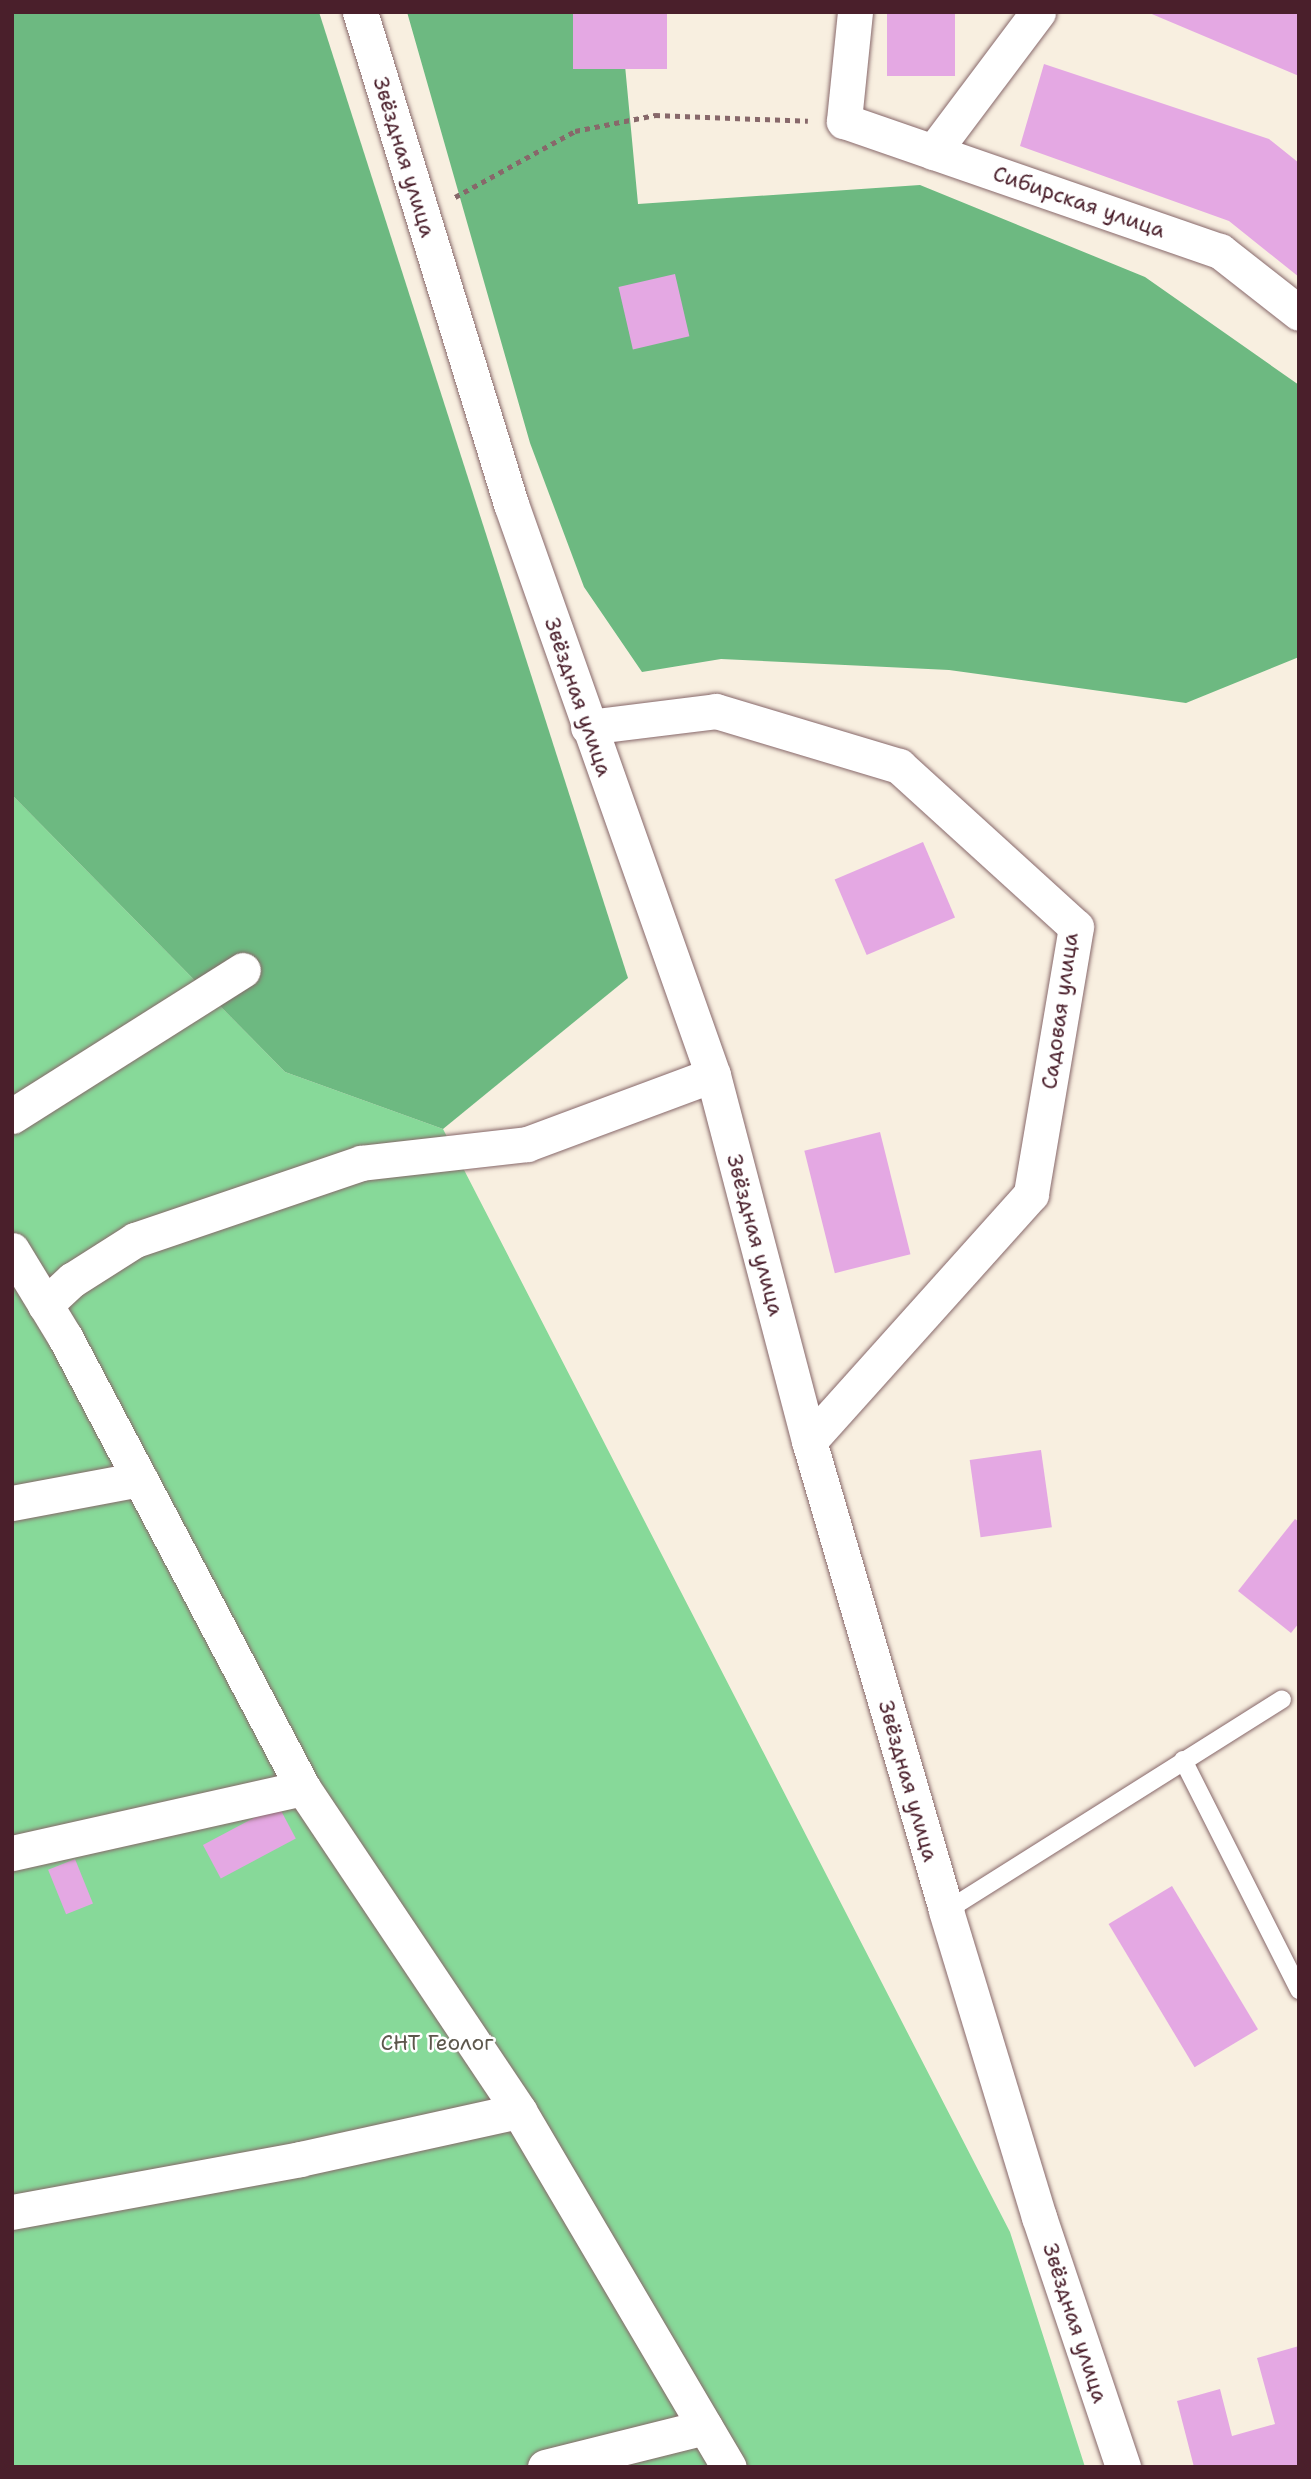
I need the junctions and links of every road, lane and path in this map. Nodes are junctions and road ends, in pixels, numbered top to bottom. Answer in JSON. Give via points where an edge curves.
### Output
{"nodes":[{"id":1,"x":360,"y":12,"type":"edge"},
{"id":2,"x":855,"y":12,"type":"edge"},
{"id":3,"x":1038,"y":12,"type":"edge"},
{"id":4,"x":844,"y":121,"type":"junction"},
{"id":5,"x":933,"y":152,"type":"junction"},
{"id":6,"x":418,"y":205,"type":"junction"},
{"id":7,"x":1299,"y":313,"type":"edge"},
{"id":8,"x":588,"y":727,"type":"junction"},
{"id":9,"x":243,"y":970,"type":"dead end"},
{"id":10,"x":713,"y":1075,"type":"junction"},
{"id":11,"x":12,"y":1116,"type":"edge"},
{"id":12,"x":12,"y":1250,"type":"edge"},
{"id":13,"x":46,"y":1305,"type":"junction"},
{"id":14,"x":809,"y":1441,"type":"junction"},
{"id":15,"x":140,"y":1479,"type":"junction"},
{"id":16,"x":12,"y":1503,"type":"edge"},
{"id":17,"x":1282,"y":1699,"type":"dead end"},
{"id":18,"x":1183,"y":1760,"type":"junction"},
{"id":19,"x":303,"y":1788,"type":"junction"},
{"id":20,"x":12,"y":1853,"type":"edge"},
{"id":21,"x":946,"y":1911,"type":"junction"},
{"id":22,"x":1299,"y":1990,"type":"edge"},
{"id":23,"x":519,"y":2111,"type":"junction"},
{"id":24,"x":12,"y":2212,"type":"edge"},
{"id":25,"x":705,"y":2427,"type":"junction"},
{"id":26,"x":545,"y":2467,"type":"edge"},
{"id":27,"x":729,"y":2467,"type":"edge"},
{"id":28,"x":1122,"y":2467,"type":"edge"}],
"edges":[{"from":1,"to":6,"type":"street","name":"Звёздная улица"},
{"from":2,"to":4,"type":"street"},
{"from":3,"to":5,"type":"street"},
{"from":4,"to":5,"type":"street","name":"Сибирская улица"},
{"from":4,"to":6,"type":"path","via":[[655,115],[575,131],[477,187],[446,201]]},
{"from":5,"to":7,"type":"street","name":"Сибирская улица","via":[[1220,251]]},
{"from":6,"to":8,"type":"street","name":"Звёздная улица","via":[[511,504]]},
{"from":8,"to":10,"type":"street","name":"Звёздная улица"},
{"from":8,"to":14,"type":"street","name":"Садовая улица","via":[[716,711],[899,766],[1076,927],[1031,1194]]},
{"from":9,"to":11,"type":"street"},
{"from":10,"to":13,"type":"street","via":[[527,1144],[360,1163],[135,1240],[72,1280]]},
{"from":10,"to":14,"type":"street","name":"Звёздная улица"},
{"from":12,"to":13,"type":"street"},
{"from":13,"to":15,"type":"street"},
{"from":14,"to":21,"type":"street","name":"Звёздная улица"},
{"from":15,"to":16,"type":"street"},
{"from":15,"to":19,"type":"street"},
{"from":17,"to":18,"type":"lane"},
{"from":18,"to":21,"type":"lane"},
{"from":18,"to":22,"type":"lane"},
{"from":19,"to":20,"type":"street"},
{"from":19,"to":23,"type":"street"},
{"from":21,"to":28,"type":"street","name":"Звёздная улица","via":[[1039,2217]]},
{"from":23,"to":24,"type":"street","via":[[300,2159]]},
{"from":23,"to":25,"type":"street"},
{"from":25,"to":26,"type":"street"},
{"from":25,"to":27,"type":"street"}]}
